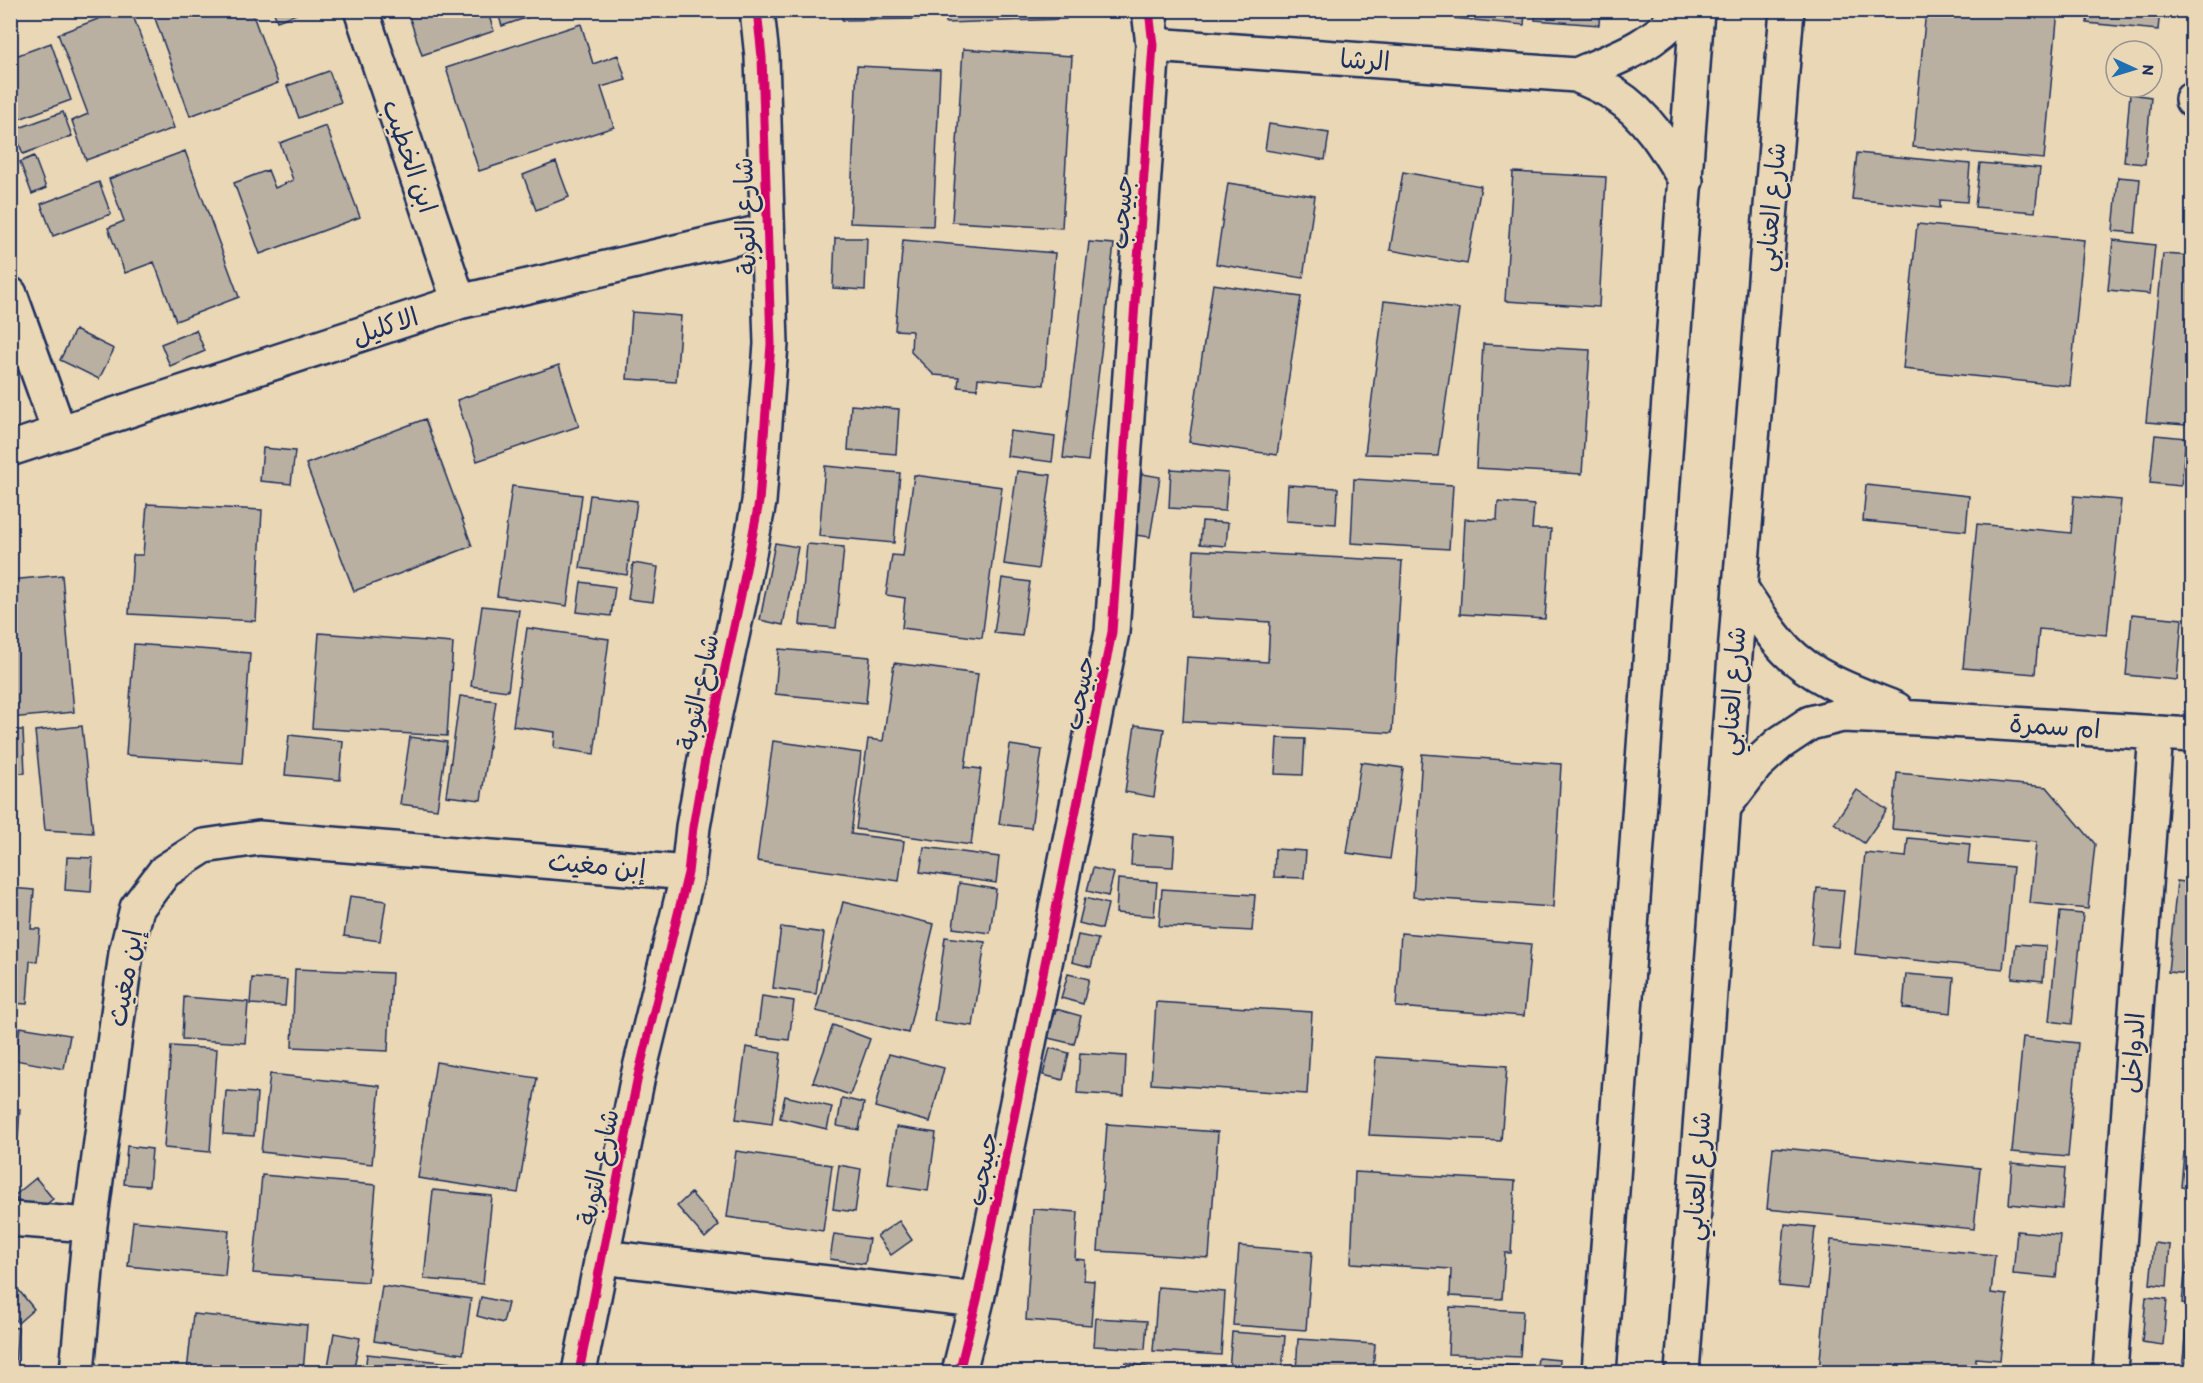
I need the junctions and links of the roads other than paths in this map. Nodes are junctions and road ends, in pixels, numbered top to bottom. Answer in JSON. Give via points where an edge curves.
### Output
{"nodes":[{"id":1,"x":361,"y":10,"type":"edge"},
{"id":2,"x":757,"y":10,"type":"edge"},
{"id":3,"x":1149,"y":10,"type":"edge"},
{"id":4,"x":1684,"y":10,"type":"edge"},
{"id":5,"x":1698,"y":10,"type":"edge"},
{"id":6,"x":1787,"y":10,"type":"edge"},
{"id":7,"x":1153,"y":45,"type":"junction"},
{"id":8,"x":1576,"y":75,"type":"junction"},
{"id":9,"x":1686,"y":181,"type":"junction"},
{"id":10,"x":766,"y":231,"type":"junction"},
{"id":11,"x":10,"y":294,"type":"edge"},
{"id":12,"x":459,"y":302,"type":"junction"},
{"id":13,"x":59,"y":431,"type":"junction"},
{"id":14,"x":10,"y":449,"type":"edge"},
{"id":15,"x":1740,"y":586,"type":"junction"},
{"id":16,"x":1917,"y":718,"type":"junction"},
{"id":17,"x":2156,"y":733,"type":"junction"},
{"id":18,"x":2193,"y":735,"type":"edge"},
{"id":19,"x":1724,"y":807,"type":"junction"},
{"id":20,"x":688,"y":873,"type":"junction"},
{"id":21,"x":10,"y":1219,"type":"edge"},
{"id":22,"x":90,"y":1225,"type":"junction"},
{"id":23,"x":601,"y":1257,"type":"junction"},
{"id":24,"x":977,"y":1300,"type":"junction"},
{"id":25,"x":77,"y":1372,"type":"edge"},
{"id":26,"x":579,"y":1372,"type":"edge"},
{"id":27,"x":959,"y":1372,"type":"edge"},
{"id":28,"x":1599,"y":1372,"type":"edge"},
{"id":29,"x":1682,"y":1372,"type":"edge"},
{"id":30,"x":2110,"y":1372,"type":"edge"}],
"edges":[{"from":1,"to":12,"type":"street","name":"ابن الخطيب"},
{"from":2,"to":10,"type":"street","name":"شارع التوبة","via":[[762,57]]},
{"from":3,"to":7,"type":"street","name":"جبيجب"},
{"from":4,"to":8,"type":"street","name":"الرشا","via":[[1666,30],[1642,47]]},
{"from":5,"to":9,"type":"street"},
{"from":6,"to":15,"type":"street","name":"شارع العنابي"},
{"from":7,"to":8,"type":"street","name":"الرشا"},
{"from":7,"to":24,"type":"street","name":"جبيجب","via":[[1112,632]]},
{"from":8,"to":9,"type":"street","name":"الرشا","via":[[1633,107],[1655,132]]},
{"from":9,"to":28,"type":"street"},
{"from":10,"to":12,"type":"street","name":"الاكليل"},
{"from":10,"to":20,"type":"street","name":"شارع التوبة","via":[[771,345],[759,502],[705,759]]},
{"from":11,"to":13,"type":"street"},
{"from":12,"to":13,"type":"street","name":"الاكليل"},
{"from":13,"to":14,"type":"street","name":"الاكليل"},
{"from":15,"to":16,"type":"street","name":"ام سمرة","via":[[1787,651],[1814,672]]},
{"from":15,"to":19,"type":"street","name":"شارع العنابي"},
{"from":16,"to":17,"type":"street","name":"ام سمرة"},
{"from":16,"to":19,"type":"street","name":"ام سمرة","via":[[1842,715],[1810,723],[1756,765]]},
{"from":17,"to":18,"type":"street","name":"ام سمرة"},
{"from":17,"to":30,"type":"street","name":"الدواخل"},
{"from":19,"to":29,"type":"street","name":"شارع العنابي"},
{"from":20,"to":22,"type":"street","name":"إبن مغيث","via":[[259,838],[204,846],[165,871],[137,908],[126,952]]},
{"from":20,"to":23,"type":"street","name":"شارع التوبة","via":[[638,1076]]},
{"from":21,"to":22,"type":"street"},
{"from":22,"to":25,"type":"street","name":"إبن مغيث"},
{"from":23,"to":24,"type":"street"},
{"from":23,"to":26,"type":"street","name":"شارع التوبة"},
{"from":24,"to":27,"type":"street","name":"جبيجب"}]}
